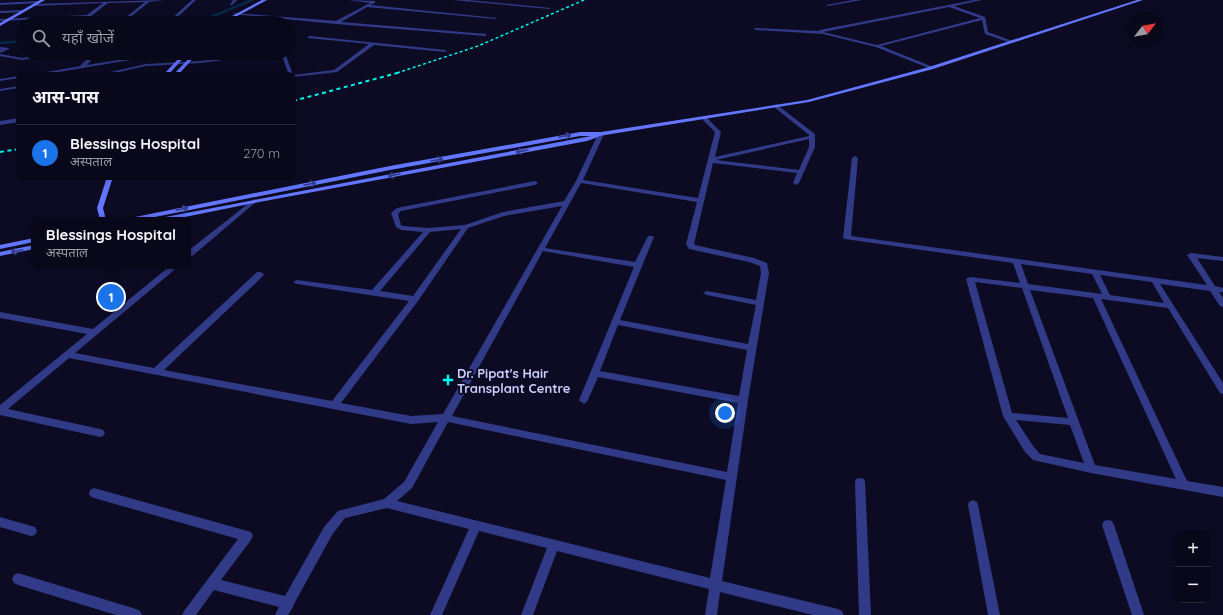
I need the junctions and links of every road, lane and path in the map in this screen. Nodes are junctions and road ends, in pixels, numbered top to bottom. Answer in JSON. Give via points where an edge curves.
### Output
{"nodes":[{"id":1,"x":28,"y":0,"type":"edge"},
{"id":2,"x":148,"y":0,"type":"edge"},
{"id":3,"x":162,"y":0,"type":"edge"},
{"id":4,"x":194,"y":0,"type":"edge"},
{"id":5,"x":235,"y":0,"type":"edge"},
{"id":6,"x":350,"y":0,"type":"edge"},
{"id":7,"x":455,"y":0,"type":"edge"},
{"id":8,"x":860,"y":0,"type":"edge"},
{"id":9,"x":980,"y":0,"type":"edge"},
{"id":10,"x":1141,"y":0,"type":"edge"},
{"id":11,"x":267,"y":1,"type":"edge"},
{"id":12,"x":376,"y":1,"type":"edge"},
{"id":13,"x":39,"y":2,"type":"edge"},
{"id":14,"x":107,"y":2,"type":"junction"},
{"id":15,"x":496,"y":2,"type":"edge"},
{"id":16,"x":22,"y":3,"type":"junction"},
{"id":17,"x":0,"y":4,"type":"edge"},
{"id":18,"x":230,"y":4,"type":"dead end"},
{"id":19,"x":828,"y":5,"type":"dead end"},
{"id":20,"x":366,"y":6,"type":"junction"},
{"id":21,"x":950,"y":6,"type":"junction"},
{"id":22,"x":548,"y":8,"type":"dead end"},
{"id":23,"x":24,"y":11,"type":"junction"},
{"id":24,"x":0,"y":12,"type":"edge"},
{"id":25,"x":235,"y":14,"type":"junction"},
{"id":26,"x":244,"y":15,"type":"junction"},
{"id":27,"x":88,"y":16,"type":"edge"},
{"id":28,"x":129,"y":16,"type":"edge"},
{"id":29,"x":177,"y":16,"type":"edge"},
{"id":30,"x":232,"y":16,"type":"edge"},
{"id":31,"x":255,"y":16,"type":"edge"},
{"id":32,"x":495,"y":18,"type":"dead end"},
{"id":33,"x":984,"y":18,"type":"junction"},
{"id":34,"x":11,"y":19,"type":"junction"},
{"id":35,"x":16,"y":19,"type":"edge"},
{"id":36,"x":0,"y":20,"type":"edge"},
{"id":37,"x":296,"y":20,"type":"edge"},
{"id":38,"x":335,"y":23,"type":"junction"},
{"id":39,"x":0,"y":25,"type":"edge"},
{"id":40,"x":756,"y":29,"type":"dead end"},
{"id":41,"x":816,"y":32,"type":"junction"},
{"id":42,"x":485,"y":35,"type":"dead end"},
{"id":43,"x":310,"y":37,"type":"dead end"},
{"id":44,"x":1013,"y":42,"type":"junction"},
{"id":45,"x":374,"y":43,"type":"junction"},
{"id":46,"x":876,"y":46,"type":"junction"},
{"id":47,"x":0,"y":48,"type":"edge"},
{"id":48,"x":445,"y":50,"type":"dead end"},
{"id":49,"x":0,"y":52,"type":"edge"},
{"id":50,"x":0,"y":55,"type":"edge"},
{"id":51,"x":16,"y":58,"type":"edge"},
{"id":52,"x":89,"y":60,"type":"edge"},
{"id":53,"x":126,"y":60,"type":"edge"},
{"id":54,"x":179,"y":60,"type":"edge"},
{"id":55,"x":188,"y":60,"type":"edge"},
{"id":56,"x":210,"y":60,"type":"edge"},
{"id":57,"x":286,"y":60,"type":"edge"},
{"id":58,"x":185,"y":63,"type":"junction"},
{"id":59,"x":175,"y":64,"type":"junction"},
{"id":60,"x":82,"y":67,"type":"junction"},
{"id":61,"x":931,"y":68,"type":"junction"},
{"id":62,"x":51,"y":72,"type":"edge"},
{"id":63,"x":113,"y":72,"type":"edge"},
{"id":64,"x":167,"y":72,"type":"edge"},
{"id":65,"x":178,"y":72,"type":"edge"},
{"id":66,"x":290,"y":72,"type":"edge"},
{"id":67,"x":296,"y":76,"type":"edge"},
{"id":68,"x":16,"y":77,"type":"edge"},
{"id":69,"x":0,"y":80,"type":"edge"},
{"id":70,"x":16,"y":87,"type":"edge"},
{"id":71,"x":0,"y":90,"type":"edge"},
{"id":72,"x":776,"y":106,"type":"junction"},
{"id":73,"x":705,"y":119,"type":"junction"},
{"id":74,"x":16,"y":120,"type":"edge"},
{"id":75,"x":0,"y":123,"type":"edge"},
{"id":76,"x":601,"y":134,"type":"junction"},
{"id":77,"x":812,"y":137,"type":"junction"},
{"id":78,"x":855,"y":158,"type":"dead end"},
{"id":79,"x":711,"y":160,"type":"junction"},
{"id":80,"x":800,"y":172,"type":"junction"},
{"id":81,"x":109,"y":180,"type":"edge"},
{"id":82,"x":579,"y":181,"type":"junction"},
{"id":83,"x":535,"y":183,"type":"dead end"},
{"id":84,"x":796,"y":183,"type":"dead end"},
{"id":85,"x":700,"y":200,"type":"junction"},
{"id":86,"x":254,"y":201,"type":"junction"},
{"id":87,"x":566,"y":203,"type":"junction"},
{"id":88,"x":102,"y":217,"type":"edge"},
{"id":89,"x":145,"y":217,"type":"edge"},
{"id":90,"x":175,"y":217,"type":"edge"},
{"id":91,"x":466,"y":227,"type":"junction"},
{"id":92,"x":428,"y":230,"type":"junction"},
{"id":93,"x":650,"y":237,"type":"dead end"},
{"id":94,"x":31,"y":241,"type":"edge"},
{"id":95,"x":0,"y":247,"type":"edge"},
{"id":96,"x":31,"y":248,"type":"edge"},
{"id":97,"x":542,"y":249,"type":"junction"},
{"id":98,"x":191,"y":253,"type":"edge"},
{"id":99,"x":0,"y":254,"type":"edge"},
{"id":100,"x":1223,"y":259,"type":"edge"},
{"id":101,"x":1016,"y":261,"type":"junction"},
{"id":102,"x":638,"y":265,"type":"junction"},
{"id":103,"x":170,"y":269,"type":"edge"},
{"id":104,"x":1095,"y":272,"type":"junction"},
{"id":105,"x":260,"y":274,"type":"dead end"},
{"id":106,"x":1154,"y":280,"type":"junction"},
{"id":107,"x":296,"y":282,"type":"dead end"},
{"id":108,"x":1025,"y":286,"type":"junction"},
{"id":109,"x":1212,"y":288,"type":"junction"},
{"id":110,"x":1223,"y":290,"type":"edge"},
{"id":111,"x":374,"y":293,"type":"junction"},
{"id":112,"x":707,"y":293,"type":"dead end"},
{"id":113,"x":1096,"y":296,"type":"junction"},
{"id":114,"x":1107,"y":297,"type":"junction"},
{"id":115,"x":416,"y":299,"type":"junction"},
{"id":116,"x":760,"y":303,"type":"junction"},
{"id":117,"x":1223,"y":304,"type":"edge"},
{"id":118,"x":1170,"y":306,"type":"junction"},
{"id":119,"x":0,"y":315,"type":"edge"},
{"id":120,"x":615,"y":322,"type":"junction"},
{"id":121,"x":94,"y":332,"type":"junction"},
{"id":122,"x":751,"y":348,"type":"junction"},
{"id":123,"x":67,"y":355,"type":"junction"},
{"id":124,"x":158,"y":371,"type":"junction"},
{"id":125,"x":595,"y":373,"type":"junction"},
{"id":126,"x":1223,"y":391,"type":"edge"},
{"id":127,"x":584,"y":400,"type":"dead end"},
{"id":128,"x":743,"y":400,"type":"junction"},
{"id":129,"x":334,"y":405,"type":"junction"},
{"id":130,"x":0,"y":411,"type":"edge"},
{"id":131,"x":1008,"y":416,"type":"junction"},
{"id":132,"x":445,"y":418,"type":"junction"},
{"id":133,"x":1074,"y":422,"type":"junction"},
{"id":134,"x":100,"y":433,"type":"dead end"},
{"id":135,"x":1091,"y":469,"type":"junction"},
{"id":136,"x":732,"y":477,"type":"junction"},
{"id":137,"x":860,"y":482,"type":"dead end"},
{"id":138,"x":1184,"y":486,"type":"junction"},
{"id":139,"x":1223,"y":492,"type":"edge"},
{"id":140,"x":94,"y":494,"type":"dead end"},
{"id":141,"x":386,"y":504,"type":"junction"},
{"id":142,"x":973,"y":505,"type":"dead end"},
{"id":143,"x":0,"y":522,"type":"edge"},
{"id":144,"x":1108,"y":525,"type":"dead end"},
{"id":145,"x":476,"y":526,"type":"junction"},
{"id":146,"x":31,"y":532,"type":"dead end"},
{"id":147,"x":554,"y":545,"type":"junction"},
{"id":148,"x":18,"y":579,"type":"dead end"},
{"id":149,"x":212,"y":584,"type":"junction"},
{"id":150,"x":715,"y":585,"type":"junction"},
{"id":151,"x":288,"y":603,"type":"junction"},
{"id":152,"x":136,"y":615,"type":"edge"},
{"id":153,"x":188,"y":615,"type":"edge"},
{"id":154,"x":281,"y":615,"type":"edge"},
{"id":155,"x":436,"y":615,"type":"edge"},
{"id":156,"x":527,"y":615,"type":"edge"},
{"id":157,"x":711,"y":615,"type":"edge"},
{"id":158,"x":838,"y":615,"type":"edge"},
{"id":159,"x":865,"y":615,"type":"edge"},
{"id":160,"x":994,"y":615,"type":"edge"},
{"id":161,"x":1138,"y":615,"type":"edge"}],
"edges":[{"from":1,"to":16,"type":"street"},
{"from":2,"to":3,"type":"street"},
{"from":2,"to":14,"type":"street"},
{"from":2,"to":28,"type":"street"},
{"from":4,"to":29,"type":"street"},
{"from":5,"to":18,"type":"street"},
{"from":6,"to":12,"type":"street"},
{"from":7,"to":15,"type":"street"},
{"from":8,"to":19,"type":"street"},
{"from":9,"to":21,"type":"street"},
{"from":10,"to":44,"type":"street"},
{"from":11,"to":25,"type":"street"},
{"from":11,"to":26,"type":"street"},
{"from":12,"to":20,"type":"street"},
{"from":13,"to":14,"type":"street"},
{"from":13,"to":16,"type":"street"},
{"from":13,"to":23,"type":"street"},
{"from":14,"to":27,"type":"street"},
{"from":15,"to":22,"type":"street"},
{"from":16,"to":17,"type":"street"},
{"from":20,"to":32,"type":"street"},
{"from":20,"to":38,"type":"street"},
{"from":21,"to":33,"type":"street"},
{"from":21,"to":41,"type":"street"},
{"from":23,"to":24,"type":"street"},
{"from":23,"to":34,"type":"street"},
{"from":25,"to":26,"type":"street"},
{"from":25,"to":30,"type":"street"},
{"from":26,"to":31,"type":"street"},
{"from":33,"to":44,"type":"street","via":[[986,34]]},
{"from":33,"to":46,"type":"street"},
{"from":34,"to":35,"type":"street"},
{"from":34,"to":36,"type":"street"},
{"from":34,"to":39,"type":"street"},
{"from":37,"to":38,"type":"street"},
{"from":38,"to":42,"type":"street"},
{"from":40,"to":41,"type":"street"},
{"from":41,"to":46,"type":"street"},
{"from":43,"to":45,"type":"street"},
{"from":44,"to":61,"type":"street"},
{"from":45,"to":48,"type":"street"},
{"from":45,"to":67,"type":"street","via":[[335,71]]},
{"from":46,"to":61,"type":"street"},
{"from":47,"to":49,"type":"street","via":[[7,49]]},
{"from":50,"to":51,"type":"street"},
{"from":52,"to":60,"type":"street"},
{"from":53,"to":60,"type":"street"},
{"from":54,"to":59,"type":"street"},
{"from":55,"to":58,"type":"street"},
{"from":56,"to":58,"type":"street"},
{"from":57,"to":66,"type":"street"},
{"from":58,"to":59,"type":"street"},
{"from":58,"to":65,"type":"street"},
{"from":59,"to":63,"type":"street","via":[[146,65]]},
{"from":59,"to":64,"type":"street"},
{"from":60,"to":62,"type":"street"},
{"from":61,"to":72,"type":"street","via":[[807,101]]},
{"from":68,"to":69,"type":"street"},
{"from":70,"to":71,"type":"street"},
{"from":72,"to":73,"type":"street"},
{"from":72,"to":77,"type":"street","via":[[812,134]]},
{"from":73,"to":76,"type":"street"},
{"from":73,"to":79,"type":"street","via":[[718,132]]},
{"from":74,"to":75,"type":"street"},
{"from":76,"to":82,"type":"street"},
{"from":76,"to":86,"type":"street","one_way":true,"via":[[587,139]]},
{"from":89,"to":76,"type":"street","one_way":true,"via":[[390,168],[580,134]]},
{"from":77,"to":79,"type":"street"},
{"from":77,"to":80,"type":"street","via":[[812,147]]},
{"from":78,"to":101,"type":"street","via":[[847,238]]},
{"from":79,"to":80,"type":"street"},
{"from":79,"to":85,"type":"street"},
{"from":80,"to":84,"type":"street"},
{"from":81,"to":88,"type":"street","via":[[100,208]]},
{"from":82,"to":85,"type":"street"},
{"from":82,"to":87,"type":"street"},
{"from":83,"to":92,"type":"street","via":[[395,211],[398,226],[401,228]]},
{"from":85,"to":116,"type":"street","via":[[690,244],[692,248],[764,265]]},
{"from":86,"to":90,"type":"street"},
{"from":86,"to":98,"type":"street"},
{"from":87,"to":91,"type":"street","via":[[503,214]]},
{"from":87,"to":97,"type":"street"},
{"from":91,"to":92,"type":"street"},
{"from":91,"to":115,"type":"street"},
{"from":92,"to":111,"type":"street"},
{"from":93,"to":102,"type":"street"},
{"from":94,"to":95,"type":"street"},
{"from":96,"to":99,"type":"street","one_way":true},
{"from":97,"to":102,"type":"street"},
{"from":97,"to":132,"type":"street"},
{"from":100,"to":109,"type":"street","via":[[1191,255]]},
{"from":101,"to":104,"type":"street"},
{"from":101,"to":108,"type":"street"},
{"from":102,"to":120,"type":"street"},
{"from":103,"to":121,"type":"street"},
{"from":104,"to":106,"type":"street"},
{"from":104,"to":114,"type":"street"},
{"from":105,"to":124,"type":"street"},
{"from":106,"to":109,"type":"street"},
{"from":106,"to":118,"type":"street"},
{"from":107,"to":111,"type":"street"},
{"from":108,"to":113,"type":"street"},
{"from":108,"to":131,"type":"street","via":[[970,279]]},
{"from":108,"to":133,"type":"street"},
{"from":109,"to":110,"type":"street"},
{"from":109,"to":117,"type":"street"},
{"from":111,"to":115,"type":"street"},
{"from":112,"to":116,"type":"street"},
{"from":113,"to":114,"type":"street"},
{"from":113,"to":138,"type":"street"},
{"from":114,"to":118,"type":"street"},
{"from":115,"to":129,"type":"street"},
{"from":116,"to":122,"type":"street"},
{"from":118,"to":126,"type":"street"},
{"from":119,"to":121,"type":"street"},
{"from":120,"to":122,"type":"street"},
{"from":120,"to":125,"type":"street"},
{"from":121,"to":123,"type":"street"},
{"from":122,"to":128,"type":"street"},
{"from":123,"to":124,"type":"street"},
{"from":123,"to":130,"type":"street"},
{"from":124,"to":129,"type":"street"},
{"from":125,"to":127,"type":"street"},
{"from":125,"to":128,"type":"street"},
{"from":128,"to":136,"type":"street"},
{"from":129,"to":132,"type":"street","via":[[411,420]]},
{"from":130,"to":134,"type":"street"},
{"from":131,"to":133,"type":"street"},
{"from":131,"to":135,"type":"street","via":[[1037,457]]},
{"from":132,"to":136,"type":"street"},
{"from":132,"to":141,"type":"street","via":[[408,485]]},
{"from":133,"to":135,"type":"street"},
{"from":135,"to":138,"type":"street"},
{"from":136,"to":150,"type":"street"},
{"from":137,"to":159,"type":"street"},
{"from":138,"to":139,"type":"street"},
{"from":140,"to":149,"type":"street","via":[[247,536]]},
{"from":141,"to":145,"type":"street"},
{"from":141,"to":151,"type":"street","via":[[342,514],[328,531]]},
{"from":142,"to":160,"type":"street"},
{"from":143,"to":146,"type":"street"},
{"from":144,"to":161,"type":"street"},
{"from":145,"to":147,"type":"street"},
{"from":145,"to":155,"type":"street"},
{"from":147,"to":150,"type":"street"},
{"from":147,"to":156,"type":"street"},
{"from":148,"to":152,"type":"street"},
{"from":149,"to":151,"type":"street"},
{"from":149,"to":153,"type":"street"},
{"from":150,"to":157,"type":"street"},
{"from":150,"to":158,"type":"street"},
{"from":151,"to":154,"type":"street"}]}
